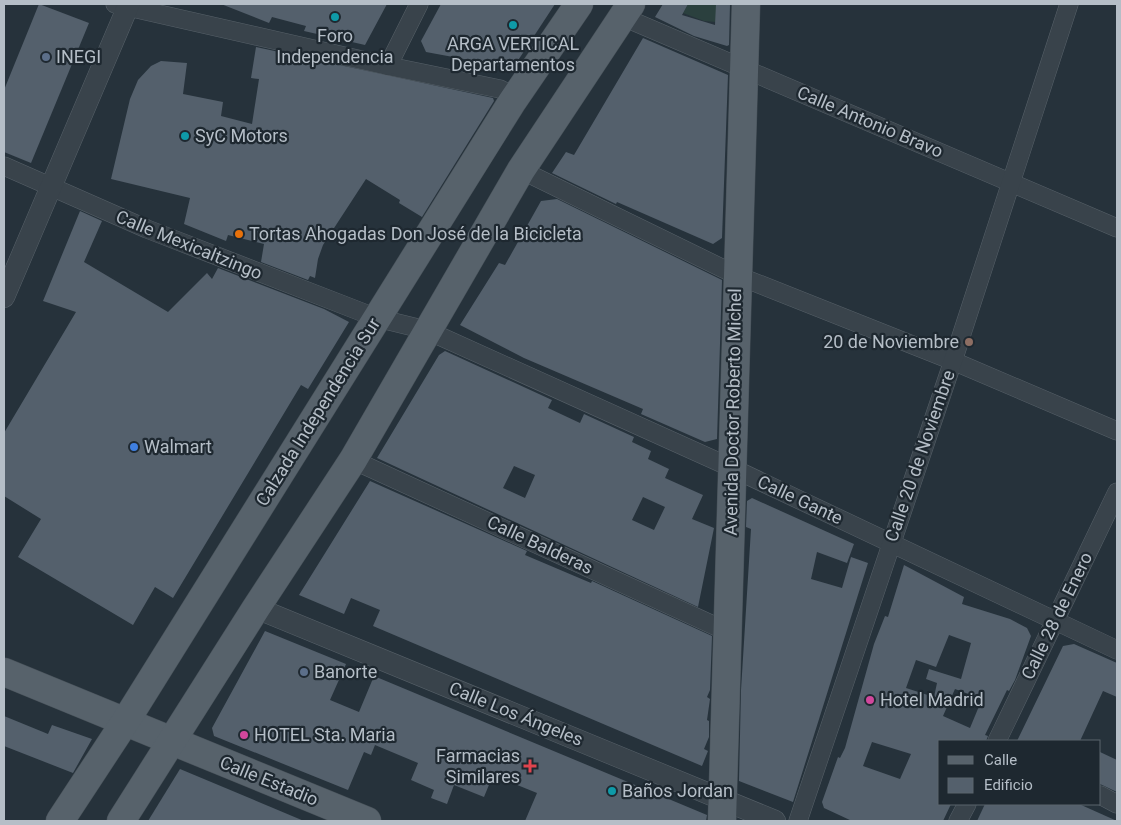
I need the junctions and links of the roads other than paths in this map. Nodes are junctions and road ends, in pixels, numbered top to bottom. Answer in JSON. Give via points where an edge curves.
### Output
{"nodes":[{"id":1,"x":419,"y":4,"type":"edge"},
{"id":2,"x":579,"y":4,"type":"edge"},
{"id":3,"x":746,"y":4,"type":"edge"},
{"id":4,"x":1069,"y":4,"type":"edge"},
{"id":5,"x":124,"y":5,"type":"edge"},
{"id":6,"x":627,"y":10,"type":"edge"},
{"id":7,"x":388,"y":66,"type":"junction"},
{"id":8,"x":744,"y":69,"type":"junction"},
{"id":9,"x":512,"y":102,"type":"junction"},
{"id":10,"x":4,"y":166,"type":"edge"},
{"id":11,"x":521,"y":170,"type":"junction"},
{"id":12,"x":1012,"y":183,"type":"junction"},
{"id":13,"x":50,"y":187,"type":"junction"},
{"id":14,"x":1117,"y":228,"type":"edge"},
{"id":15,"x":736,"y":275,"type":"junction"},
{"id":16,"x":4,"y":297,"type":"edge"},
{"id":17,"x":377,"y":318,"type":"junction"},
{"id":18,"x":426,"y":330,"type":"junction"},
{"id":19,"x":953,"y":361,"type":"junction"},
{"id":20,"x":1117,"y":431,"type":"edge"},
{"id":21,"x":353,"y":460,"type":"junction"},
{"id":22,"x":732,"y":468,"type":"junction"},
{"id":23,"x":1117,"y":492,"type":"edge"},
{"id":24,"x":890,"y":542,"type":"junction"},
{"id":25,"x":256,"y":608,"type":"junction"},
{"id":26,"x":1055,"y":621,"type":"junction"},
{"id":27,"x":726,"y":631,"type":"junction"},
{"id":28,"x":1117,"y":650,"type":"edge"},
{"id":29,"x":4,"y":672,"type":"edge"},
{"id":30,"x":125,"y":722,"type":"junction"},
{"id":31,"x":997,"y":740,"type":"edge"},
{"id":32,"x":170,"y":741,"type":"junction"},
{"id":33,"x":1101,"y":796,"type":"edge"},
{"id":34,"x":1117,"y":804,"type":"edge"},
{"id":35,"x":966,"y":805,"type":"edge"},
{"id":36,"x":721,"y":810,"type":"edge"},
{"id":37,"x":60,"y":821,"type":"edge"},
{"id":38,"x":121,"y":821,"type":"edge"},
{"id":39,"x":367,"y":821,"type":"edge"},
{"id":40,"x":775,"y":821,"type":"edge"},
{"id":41,"x":798,"y":821,"type":"edge"},
{"id":42,"x":958,"y":821,"type":"edge"}],
"edges":[{"from":1,"to":7,"type":"street"},
{"from":2,"to":9,"type":"main road","name":"Calzada Independencia Sur"},
{"from":3,"to":8,"type":"main road","name":"Avenida Doctor Roberto Michel"},
{"from":4,"to":12,"type":"street","name":"Calle 20 de Noviembre"},
{"from":5,"to":7,"type":"street"},
{"from":5,"to":13,"type":"street"},
{"from":6,"to":8,"type":"street","name":"Calle Antonio Bravo"},
{"from":6,"to":11,"type":"main road"},
{"from":7,"to":9,"type":"street","via":[[500,89],[508,93]]},
{"from":8,"to":12,"type":"street","name":"Calle Antonio Bravo"},
{"from":8,"to":15,"type":"main road","name":"Avenida Doctor Roberto Michel"},
{"from":9,"to":17,"type":"main road","name":"Calzada Independencia Sur"},
{"from":10,"to":13,"type":"street","name":"Calle Mexicaltzingo"},
{"from":11,"to":15,"type":"street"},
{"from":11,"to":18,"type":"main road"},
{"from":12,"to":14,"type":"street","name":"Calle Antonio Bravo"},
{"from":12,"to":19,"type":"street","name":"Calle 20 de Noviembre"},
{"from":13,"to":16,"type":"street"},
{"from":13,"to":17,"type":"street","name":"Calle Mexicaltzingo","via":[[148,229]]},
{"from":15,"to":19,"type":"street"},
{"from":15,"to":22,"type":"main road","name":"Avenida Doctor Roberto Michel"},
{"from":17,"to":18,"type":"street","name":"Calle Mexicaltzingo"},
{"from":17,"to":30,"type":"main road","name":"Calzada Independencia Sur"},
{"from":18,"to":21,"type":"main road"},
{"from":18,"to":22,"type":"street","name":"Calle Gante"},
{"from":19,"to":20,"type":"street"},
{"from":19,"to":24,"type":"street","name":"Calle 20 de Noviembre"},
{"from":21,"to":25,"type":"main road"},
{"from":21,"to":27,"type":"street","name":"Calle Balderas"},
{"from":22,"to":24,"type":"street","name":"Calle Gante"},
{"from":22,"to":27,"type":"main road","name":"Avenida Doctor Roberto Michel"},
{"from":23,"to":26,"type":"street","name":"Calle 28 de Enero"},
{"from":24,"to":26,"type":"street","name":"Calle Gante"},
{"from":24,"to":41,"type":"street","name":"Calle 20 de Noviembre"},
{"from":25,"to":32,"type":"main road"},
{"from":25,"to":36,"type":"street","name":"Calle Los Ángeles"},
{"from":26,"to":28,"type":"street","name":"Calle Gante"},
{"from":26,"to":31,"type":"street","name":"Calle 28 de Enero"},
{"from":27,"to":36,"type":"main road","name":"Avenida Doctor Roberto Michel"},
{"from":29,"to":30,"type":"main road","name":"Calle Estadio"},
{"from":30,"to":32,"type":"main road","name":"Calle Estadio"},
{"from":30,"to":37,"type":"main road","name":"Calzada Independencia Sur"},
{"from":32,"to":38,"type":"main road"},
{"from":32,"to":39,"type":"main road","name":"Calle Estadio"},
{"from":33,"to":34,"type":"street"},
{"from":35,"to":42,"type":"street"},
{"from":36,"to":40,"type":"street","name":"Calle Los Ángeles"}]}
